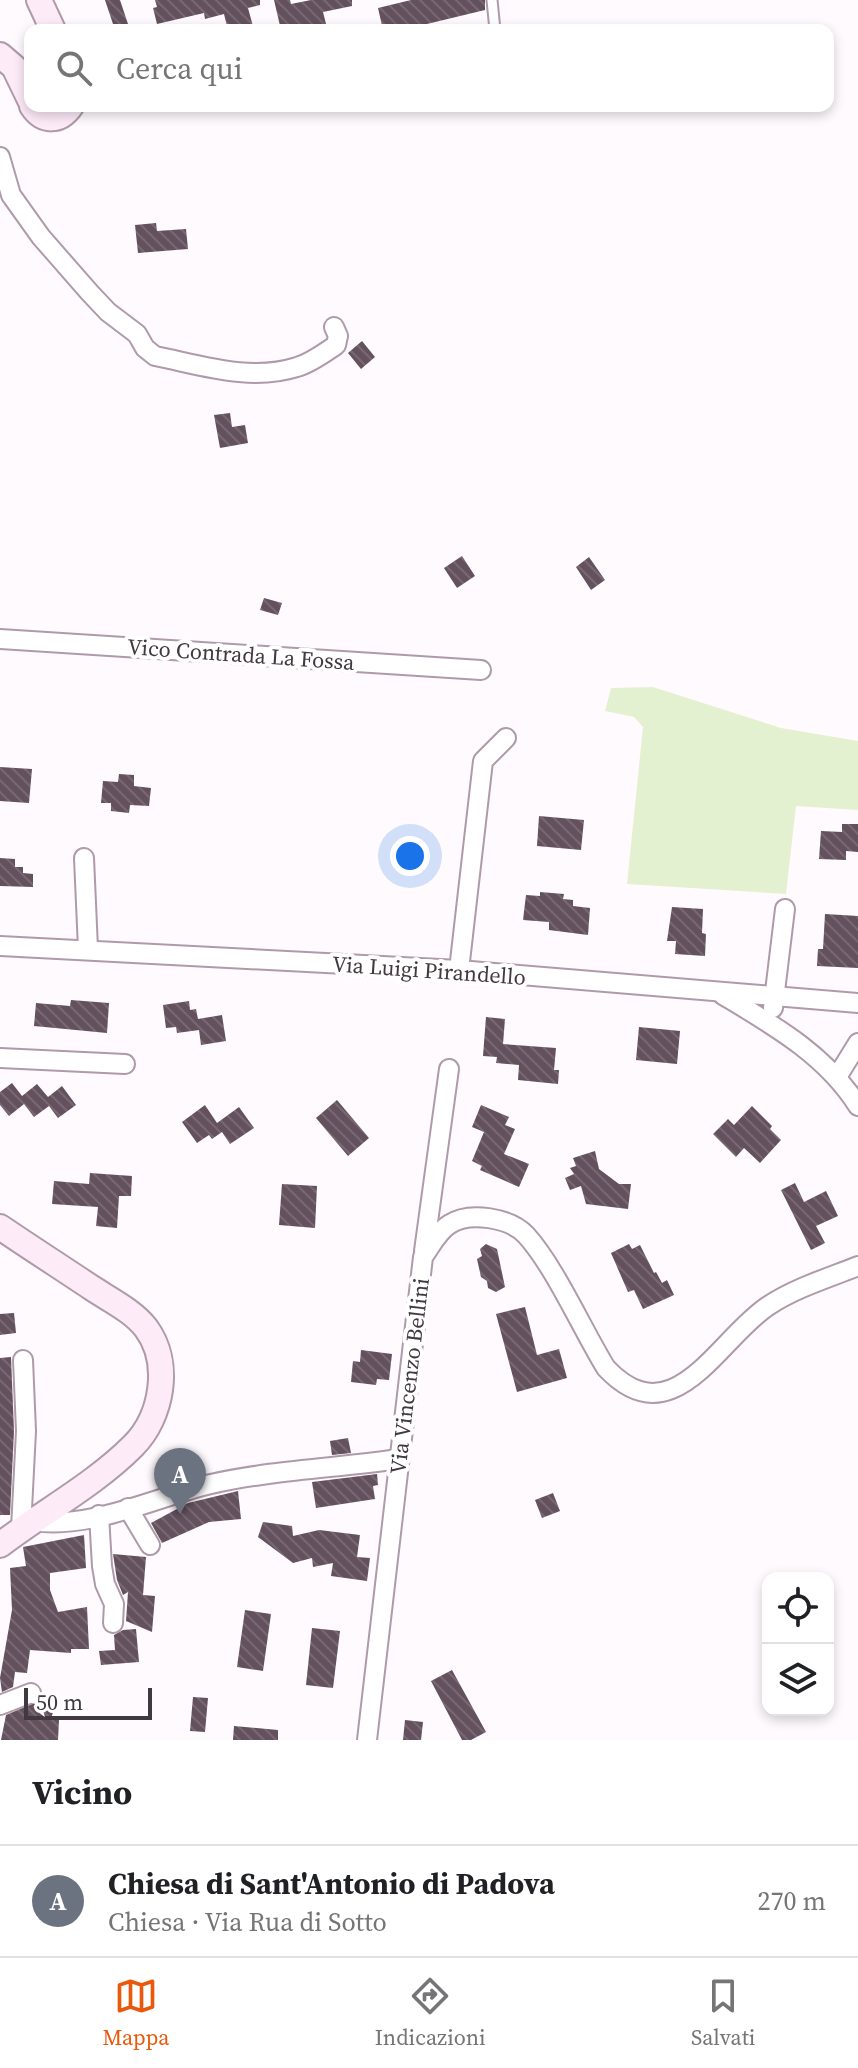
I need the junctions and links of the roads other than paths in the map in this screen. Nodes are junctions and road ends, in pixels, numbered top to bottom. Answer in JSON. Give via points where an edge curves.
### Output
{"nodes":[{"id":1,"x":39,"y":0,"type":"edge"},
{"id":2,"x":492,"y":0,"type":"edge"},
{"id":3,"x":50,"y":24,"type":"edge"},
{"id":4,"x":494,"y":24,"type":"edge"},
{"id":5,"x":0,"y":55,"type":"edge"},
{"id":6,"x":24,"y":88,"type":"edge"},
{"id":7,"x":38,"y":112,"type":"edge"},
{"id":8,"x":66,"y":112,"type":"edge"},
{"id":9,"x":0,"y":157,"type":"edge"},
{"id":10,"x":334,"y":327,"type":"dead end"},
{"id":11,"x":0,"y":639,"type":"edge"},
{"id":12,"x":481,"y":670,"type":"dead end"},
{"id":13,"x":506,"y":738,"type":"dead end"},
{"id":14,"x":84,"y":858,"type":"dead end"},
{"id":15,"x":785,"y":909,"type":"dead end"},
{"id":16,"x":0,"y":946,"type":"edge"},
{"id":17,"x":88,"y":949,"type":"junction"},
{"id":18,"x":459,"y":970,"type":"junction"},
{"id":19,"x":719,"y":993,"type":"junction"},
{"id":20,"x":776,"y":997,"type":"junction"},
{"id":21,"x":858,"y":1003,"type":"edge"},
{"id":22,"x":769,"y":1023,"type":"junction"},
{"id":23,"x":858,"y":1043,"type":"edge"},
{"id":24,"x":0,"y":1058,"type":"edge"},
{"id":25,"x":125,"y":1064,"type":"dead end"},
{"id":26,"x":449,"y":1069,"type":"dead end"},
{"id":27,"x":837,"y":1077,"type":"junction"},
{"id":28,"x":858,"y":1106,"type":"edge"},
{"id":29,"x":0,"y":1227,"type":"edge"},
{"id":30,"x":423,"y":1257,"type":"junction"},
{"id":31,"x":858,"y":1266,"type":"edge"},
{"id":32,"x":23,"y":1360,"type":"dead end"},
{"id":33,"x":399,"y":1459,"type":"junction"},
{"id":34,"x":128,"y":1508,"type":"junction"},
{"id":35,"x":99,"y":1515,"type":"junction"},
{"id":36,"x":27,"y":1525,"type":"junction"},
{"id":37,"x":0,"y":1545,"type":"edge"},
{"id":38,"x":150,"y":1545,"type":"dead end"},
{"id":39,"x":113,"y":1623,"type":"dead end"},
{"id":40,"x":31,"y":1693,"type":"dead end"},
{"id":41,"x":0,"y":1705,"type":"edge"},
{"id":42,"x":367,"y":1740,"type":"edge"}],
"edges":[{"from":1,"to":3,"type":"street"},
{"from":2,"to":4,"type":"lane"},
{"from":5,"to":6,"type":"street","via":[[14,67]]},
{"from":7,"to":8,"type":"street","via":[[53,119]]},
{"from":9,"to":10,"type":"street","via":[[11,195],[41,237],[155,356],[236,372],[273,371],[297,367],[336,345]]},
{"from":11,"to":12,"type":"street","name":"Vico Contrada La Fossa"},
{"from":13,"to":18,"type":"street","via":[[483,761]]},
{"from":14,"to":17,"type":"street"},
{"from":15,"to":20,"type":"street"},
{"from":16,"to":17,"type":"street","name":"Via Luigi Pirandello"},
{"from":17,"to":18,"type":"street","name":"Via Luigi Pirandello"},
{"from":18,"to":19,"type":"street","name":"Via Luigi Pirandello"},
{"from":19,"to":20,"type":"street","name":"Via Luigi Pirandello"},
{"from":19,"to":22,"type":"street"},
{"from":20,"to":21,"type":"street","name":"Via Luigi Pirandello"},
{"from":20,"to":22,"type":"street"},
{"from":22,"to":27,"type":"street"},
{"from":23,"to":27,"type":"street"},
{"from":24,"to":25,"type":"street"},
{"from":26,"to":30,"type":"street"},
{"from":27,"to":28,"type":"street"},
{"from":29,"to":36,"type":"street","via":[[145,1327],[162,1373],[155,1410],[135,1444]]},
{"from":30,"to":31,"type":"street","name":"Via Vincenzo Bellini","via":[[452,1222],[476,1217],[507,1222],[525,1234],[606,1368],[637,1392],[655,1394],[691,1379],[767,1307]]},
{"from":30,"to":33,"type":"street","name":"Via Vincenzo Bellini"},
{"from":32,"to":36,"type":"street"},
{"from":33,"to":34,"type":"street","via":[[236,1479]]},
{"from":33,"to":42,"type":"street","name":"Via Vincenzo Bellini"},
{"from":34,"to":35,"type":"street"},
{"from":34,"to":38,"type":"street"},
{"from":35,"to":36,"type":"street"},
{"from":35,"to":39,"type":"street"},
{"from":36,"to":37,"type":"street"},
{"from":40,"to":41,"type":"street"}]}
